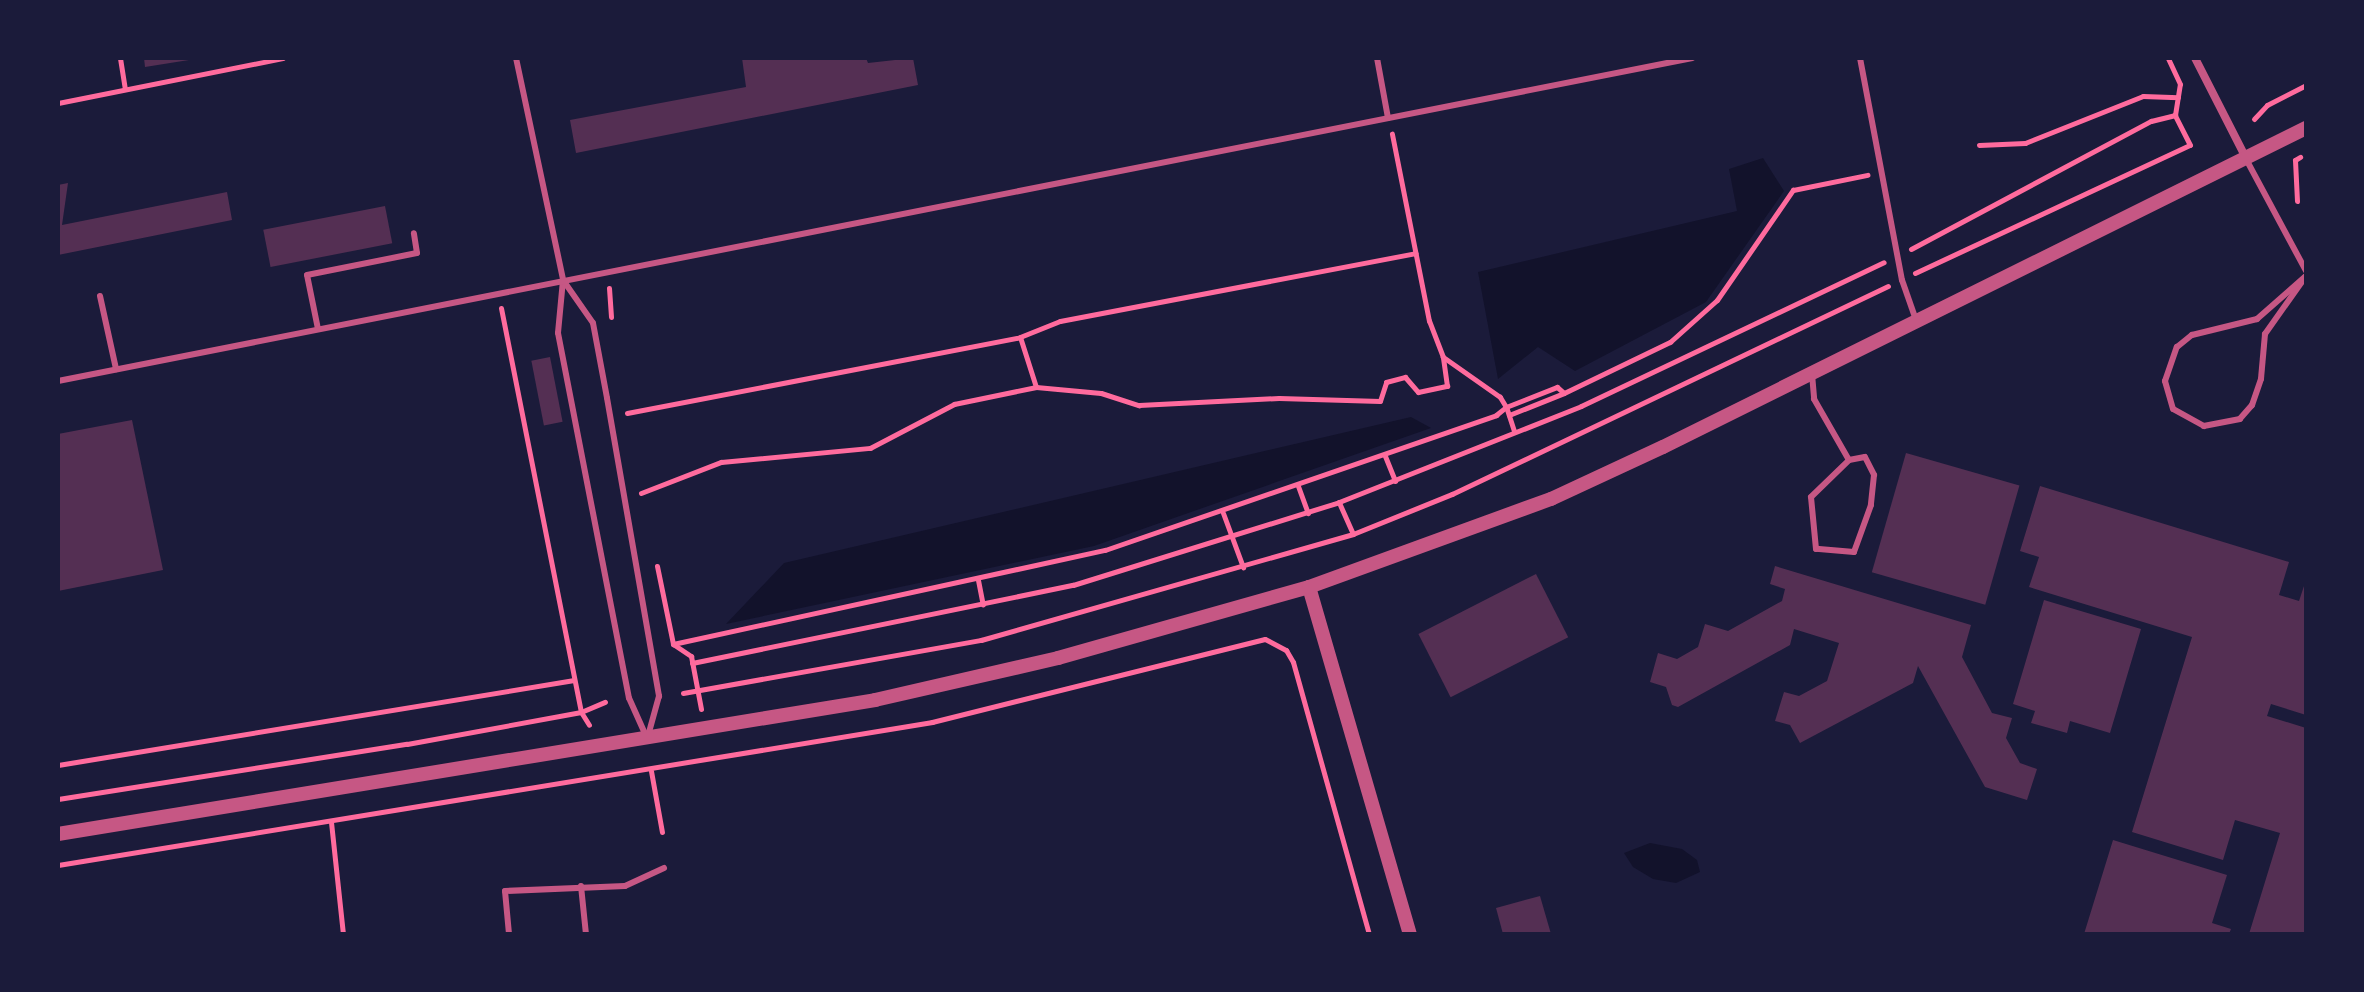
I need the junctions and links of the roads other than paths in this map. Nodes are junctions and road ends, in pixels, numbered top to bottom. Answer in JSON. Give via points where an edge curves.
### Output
{"nodes":[{"id":1,"x":516,"y":58,"type":"edge"},
{"id":2,"x":1377,"y":58,"type":"edge"},
{"id":3,"x":1692,"y":58,"type":"edge"},
{"id":4,"x":1860,"y":58,"type":"edge"},
{"id":5,"x":2195,"y":58,"type":"edge"},
{"id":6,"x":1388,"y":118,"type":"junction"},
{"id":7,"x":2306,"y":128,"type":"edge"},
{"id":8,"x":2246,"y":159,"type":"junction"},
{"id":9,"x":414,"y":233,"type":"dead end"},
{"id":10,"x":2306,"y":274,"type":"edge"},
{"id":11,"x":563,"y":280,"type":"junction"},
{"id":12,"x":100,"y":296,"type":"dead end"},
{"id":13,"x":1917,"y":323,"type":"junction"},
{"id":14,"x":318,"y":329,"type":"junction"},
{"id":15,"x":116,"y":369,"type":"junction"},
{"id":16,"x":1812,"y":374,"type":"junction"},
{"id":17,"x":58,"y":381,"type":"edge"},
{"id":18,"x":1849,"y":460,"type":"junction"},
{"id":19,"x":1309,"y":587,"type":"junction"},
{"id":20,"x":647,"y":740,"type":"junction"},
{"id":21,"x":58,"y":834,"type":"edge"},
{"id":22,"x":664,"y":868,"type":"dead end"},
{"id":23,"x":581,"y":886,"type":"junction"},
{"id":24,"x":509,"y":934,"type":"edge"},
{"id":25,"x":586,"y":934,"type":"edge"},
{"id":26,"x":1410,"y":934,"type":"edge"}],
"edges":[{"from":1,"to":11,"type":"lane"},
{"from":2,"to":6,"type":"lane"},
{"from":3,"to":6,"type":"lane"},
{"from":4,"to":13,"type":"lane","via":[[1902,280]]},
{"from":5,"to":8,"type":"street"},
{"from":6,"to":11,"type":"lane"},
{"from":7,"to":8,"type":"street"},
{"from":8,"to":10,"type":"lane"},
{"from":8,"to":13,"type":"street"},
{"from":9,"to":14,"type":"lane","via":[[417,253],[307,275]]},
{"from":10,"to":10,"type":"lane","via":[[2265,334],[2261,379],[2240,419],[2204,426],[2173,409],[2165,381],[2177,347],[2192,335],[2257,319]]},
{"from":11,"to":14,"type":"lane"},
{"from":11,"to":20,"type":"lane","via":[[558,333],[629,698]]},
{"from":11,"to":20,"type":"lane","via":[[593,323],[607,398],[659,696]]},
{"from":12,"to":15,"type":"lane"},
{"from":13,"to":16,"type":"street"},
{"from":14,"to":15,"type":"lane"},
{"from":15,"to":17,"type":"lane"},
{"from":16,"to":18,"type":"lane","via":[[1814,399]]},
{"from":16,"to":19,"type":"street","via":[[1551,499]]},
{"from":18,"to":18,"type":"lane","via":[[1811,497],[1816,549],[1854,552],[1871,505],[1874,475],[1865,457]]},
{"from":19,"to":20,"type":"street","via":[[1043,662],[875,700]]},
{"from":19,"to":26,"type":"street"},
{"from":20,"to":21,"type":"street"},
{"from":22,"to":23,"type":"lane","via":[[625,886]]},
{"from":23,"to":24,"type":"lane","via":[[505,891]]},
{"from":23,"to":25,"type":"lane"}]}
